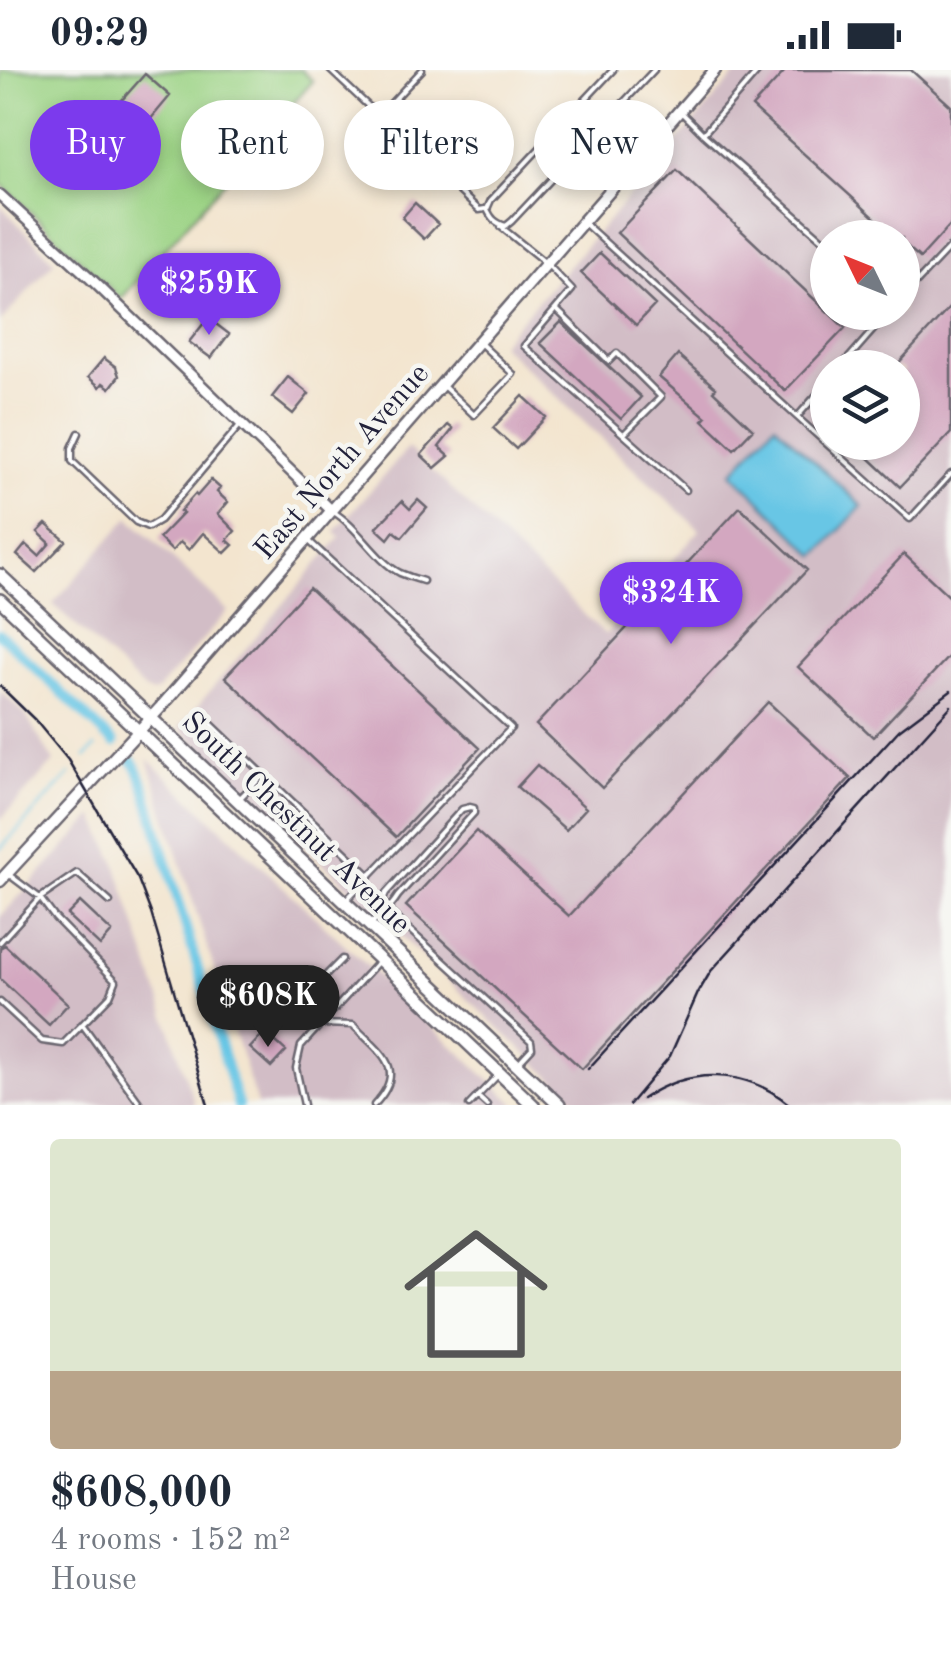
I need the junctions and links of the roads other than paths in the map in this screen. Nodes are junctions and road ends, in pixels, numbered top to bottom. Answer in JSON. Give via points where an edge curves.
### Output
{"nodes":[{"id":1,"x":330,"y":70,"type":"edge"},
{"id":2,"x":422,"y":70,"type":"edge"},
{"id":3,"x":613,"y":70,"type":"edge"},
{"id":4,"x":654,"y":70,"type":"edge"},
{"id":5,"x":715,"y":70,"type":"edge"},
{"id":6,"x":759,"y":70,"type":"edge"},
{"id":7,"x":362,"y":100,"type":"edge"},
{"id":8,"x":394,"y":100,"type":"edge"},
{"id":9,"x":679,"y":111,"type":"junction"},
{"id":10,"x":703,"y":134,"type":"junction"},
{"id":11,"x":458,"y":190,"type":"edge"},
{"id":12,"x":0,"y":196,"type":"edge"},
{"id":13,"x":487,"y":209,"type":"junction"},
{"id":14,"x":583,"y":222,"type":"junction"},
{"id":15,"x":498,"y":224,"type":"junction"},
{"id":16,"x":810,"y":228,"type":"edge"},
{"id":17,"x":951,"y":246,"type":"edge"},
{"id":18,"x":546,"y":264,"type":"junction"},
{"id":19,"x":920,"y":279,"type":"edge"},
{"id":20,"x":556,"y":309,"type":"junction"},
{"id":21,"x":873,"y":330,"type":"edge"},
{"id":22,"x":479,"y":343,"type":"junction"},
{"id":23,"x":856,"y":350,"type":"edge"},
{"id":24,"x":442,"y":385,"type":"junction"},
{"id":25,"x":810,"y":402,"type":"edge"},
{"id":26,"x":797,"y":417,"type":"junction"},
{"id":27,"x":241,"y":424,"type":"junction"},
{"id":28,"x":79,"y":433,"type":"dead end"},
{"id":29,"x":624,"y":434,"type":"junction"},
{"id":30,"x":951,"y":474,"type":"edge"},
{"id":31,"x":686,"y":490,"type":"dead end"},
{"id":32,"x":332,"y":511,"type":"junction"},
{"id":33,"x":307,"y":539,"type":"junction"},
{"id":34,"x":0,"y":576,"type":"edge"},
{"id":35,"x":423,"y":582,"type":"dead end"},
{"id":36,"x":0,"y":600,"type":"edge"},
{"id":37,"x":151,"y":717,"type":"junction"},
{"id":38,"x":206,"y":719,"type":"dead end"},
{"id":39,"x":139,"y":730,"type":"junction"},
{"id":40,"x":264,"y":774,"type":"junction"},
{"id":41,"x":238,"y":800,"type":"junction"},
{"id":42,"x":370,"y":876,"type":"junction"},
{"id":43,"x":4,"y":877,"type":"edge"},
{"id":44,"x":40,"y":898,"type":"junction"},
{"id":45,"x":110,"y":902,"type":"dead end"},
{"id":46,"x":345,"y":902,"type":"junction"},
{"id":47,"x":389,"y":911,"type":"junction"},
{"id":48,"x":380,"y":915,"type":"junction"},
{"id":49,"x":370,"y":926,"type":"junction"},
{"id":50,"x":0,"y":942,"type":"edge"},
{"id":51,"x":342,"y":959,"type":"dead end"},
{"id":52,"x":380,"y":960,"type":"junction"},
{"id":53,"x":0,"y":1002,"type":"edge"},
{"id":54,"x":299,"y":1003,"type":"junction"},
{"id":55,"x":82,"y":1024,"type":"junction"},
{"id":56,"x":321,"y":1024,"type":"junction"},
{"id":57,"x":275,"y":1027,"type":"dead end"},
{"id":58,"x":516,"y":1065,"type":"junction"},
{"id":59,"x":499,"y":1073,"type":"junction"},
{"id":60,"x":478,"y":1096,"type":"junction"},
{"id":61,"x":140,"y":1105,"type":"edge"},
{"id":62,"x":304,"y":1105,"type":"edge"},
{"id":63,"x":374,"y":1105,"type":"edge"},
{"id":64,"x":469,"y":1105,"type":"edge"},
{"id":65,"x":487,"y":1105,"type":"edge"},
{"id":66,"x":533,"y":1105,"type":"edge"},
{"id":67,"x":558,"y":1105,"type":"edge"}],
"edges":[{"from":1,"to":7,"type":"lane"},
{"from":2,"to":8,"type":"lane"},
{"from":3,"to":13,"type":"lane"},
{"from":4,"to":15,"type":"lane","via":[[512,221]]},
{"from":5,"to":9,"type":"street","name":"East North Avenue"},
{"from":6,"to":10,"type":"lane"},
{"from":9,"to":10,"type":"lane"},
{"from":9,"to":14,"type":"street","name":"East North Avenue"},
{"from":10,"to":16,"type":"lane"},
{"from":11,"to":13,"type":"lane","via":[[479,210]]},
{"from":12,"to":27,"type":"street"},
{"from":13,"to":15,"type":"lane"},
{"from":14,"to":18,"type":"street","name":"East North Avenue"},
{"from":14,"to":26,"type":"lane"},
{"from":15,"to":18,"type":"lane"},
{"from":17,"to":19,"type":"lane"},
{"from":18,"to":20,"type":"lane","via":[[572,290]]},
{"from":18,"to":22,"type":"street","name":"East North Avenue"},
{"from":20,"to":29,"type":"lane","via":[[524,346]]},
{"from":20,"to":29,"type":"lane","via":[[609,360],[617,353],[661,397]]},
{"from":21,"to":23,"type":"lane"},
{"from":22,"to":24,"type":"street","name":"East North Avenue"},
{"from":22,"to":24,"type":"lane","via":[[513,374],[474,415]]},
{"from":24,"to":32,"type":"street","name":"East North Avenue"},
{"from":25,"to":26,"type":"lane"},
{"from":26,"to":30,"type":"lane","via":[[910,519]]},
{"from":27,"to":28,"type":"lane","via":[[148,527],[72,460]]},
{"from":27,"to":32,"type":"street"},
{"from":29,"to":31,"type":"lane"},
{"from":32,"to":33,"type":"street","name":"East North Avenue"},
{"from":32,"to":35,"type":"lane","via":[[388,564]]},
{"from":33,"to":37,"type":"street","name":"East North Avenue"},
{"from":33,"to":42,"type":"lane","via":[[511,728]]},
{"from":34,"to":37,"type":"main road","name":"South Chestnut Avenue"},
{"from":36,"to":39,"type":"main road","name":"South Chestnut Avenue"},
{"from":37,"to":39,"type":"street","name":"East North Avenue"},
{"from":37,"to":41,"type":"main road","name":"South Chestnut Avenue"},
{"from":38,"to":40,"type":"lane"},
{"from":39,"to":43,"type":"street","name":"East North Avenue"},
{"from":39,"to":52,"type":"main road","name":"South Chestnut Avenue"},
{"from":40,"to":41,"type":"lane"},
{"from":40,"to":42,"type":"lane"},
{"from":41,"to":46,"type":"main road","name":"South Chestnut Avenue"},
{"from":42,"to":46,"type":"lane"},
{"from":43,"to":44,"type":"lane"},
{"from":44,"to":45,"type":"lane","via":[[77,874]]},
{"from":44,"to":50,"type":"lane"},
{"from":44,"to":55,"type":"lane","via":[[116,980],[110,996]]},
{"from":46,"to":49,"type":"main road","name":"South Chestnut Avenue"},
{"from":47,"to":48,"type":"lane"},
{"from":47,"to":48,"type":"lane","via":[[474,808],[462,809],[386,893]]},
{"from":47,"to":58,"type":"lane","via":[[531,1041]]},
{"from":48,"to":49,"type":"lane"},
{"from":49,"to":58,"type":"main road","name":"South Chestnut Avenue"},
{"from":51,"to":54,"type":"lane"},
{"from":52,"to":56,"type":"lane"},
{"from":52,"to":59,"type":"main road","name":"South Chestnut Avenue"},
{"from":53,"to":55,"type":"lane","via":[[42,1042],[63,1044]]},
{"from":54,"to":56,"type":"lane"},
{"from":54,"to":57,"type":"lane"},
{"from":55,"to":61,"type":"lane"},
{"from":56,"to":62,"type":"lane","via":[[301,1046],[296,1068]]},
{"from":56,"to":63,"type":"lane","via":[[353,1024],[389,1061],[386,1092]]},
{"from":58,"to":67,"type":"main road","name":"South Chestnut Avenue"},
{"from":59,"to":60,"type":"lane"},
{"from":59,"to":66,"type":"main road","name":"South Chestnut Avenue"},
{"from":60,"to":64,"type":"lane"},
{"from":60,"to":65,"type":"lane"}]}
